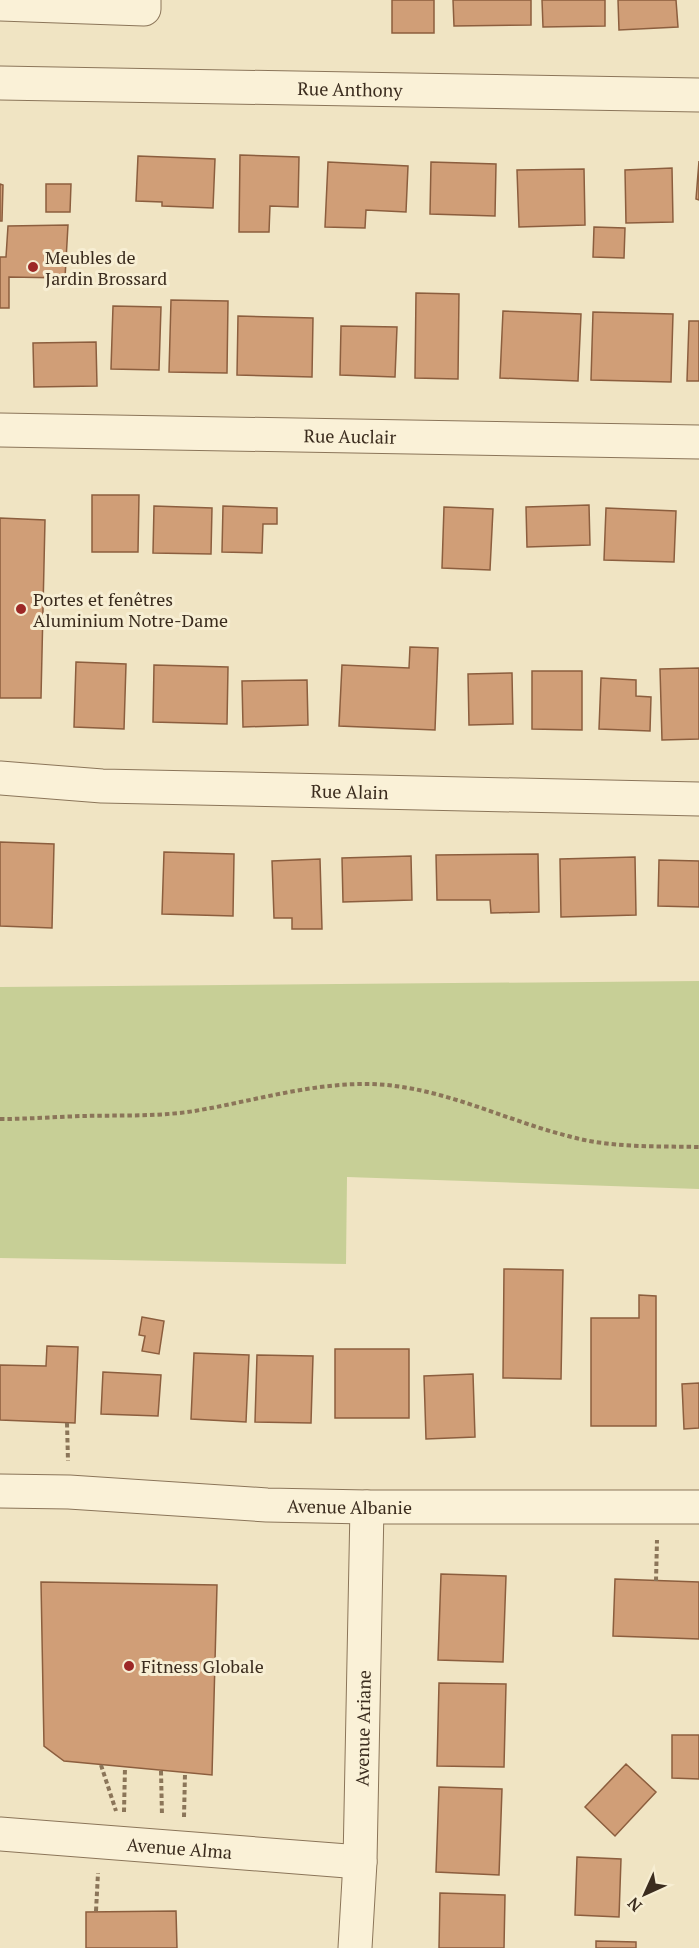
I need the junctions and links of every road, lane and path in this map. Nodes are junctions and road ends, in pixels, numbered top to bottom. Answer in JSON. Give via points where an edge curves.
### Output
{"nodes":[{"id":1,"x":144,"y":0,"type":"edge"},
{"id":2,"x":0,"y":4,"type":"edge"},
{"id":3,"x":0,"y":83,"type":"edge"},
{"id":4,"x":699,"y":95,"type":"edge"},
{"id":5,"x":0,"y":430,"type":"edge"},
{"id":6,"x":699,"y":442,"type":"edge"},
{"id":7,"x":0,"y":778,"type":"edge"},
{"id":8,"x":699,"y":799,"type":"edge"},
{"id":9,"x":0,"y":1119,"type":"edge"},
{"id":10,"x":699,"y":1147,"type":"edge"},
{"id":11,"x":0,"y":1491,"type":"edge"},
{"id":12,"x":367,"y":1507,"type":"junction"},
{"id":13,"x":699,"y":1507,"type":"edge"},
{"id":14,"x":657,"y":1508,"type":"junction"},
{"id":15,"x":656,"y":1581,"type":"dead end"},
{"id":16,"x":100,"y":1765,"type":"dead end"},
{"id":17,"x":125,"y":1767,"type":"dead end"},
{"id":18,"x":161,"y":1771,"type":"dead end"},
{"id":19,"x":185,"y":1773,"type":"dead end"},
{"id":20,"x":0,"y":1834,"type":"edge"},
{"id":21,"x":124,"y":1839,"type":"junction"},
{"id":22,"x":173,"y":1847,"type":"junction"},
{"id":23,"x":360,"y":1862,"type":"junction"},
{"id":24,"x":355,"y":1948,"type":"edge"}],
"edges":[{"from":1,"to":2,"type":"street","via":[[144,9]]},
{"from":3,"to":4,"type":"street","name":"Rue Anthony"},
{"from":5,"to":6,"type":"street","name":"Rue Auclair"},
{"from":7,"to":8,"type":"street","name":"Rue Alain","via":[[102,786]]},
{"from":9,"to":10,"type":"path","via":[[198,1111],[294,1090],[372,1084],[439,1094],[588,1140],[629,1146]]},
{"from":11,"to":12,"type":"street","name":"Avenue Albanie"},
{"from":12,"to":14,"type":"street","name":"Avenue Albanie"},
{"from":12,"to":23,"type":"street","name":"Avenue Ariane"},
{"from":13,"to":14,"type":"street","name":"Avenue Albanie"},
{"from":14,"to":15,"type":"path"},
{"from":16,"to":21,"type":"path"},
{"from":17,"to":21,"type":"path"},
{"from":18,"to":22,"type":"path"},
{"from":19,"to":22,"type":"path"},
{"from":20,"to":21,"type":"street","name":"Avenue Alma"},
{"from":21,"to":22,"type":"street","name":"Avenue Alma"},
{"from":22,"to":23,"type":"street","name":"Avenue Alma"},
{"from":23,"to":24,"type":"street","name":"Avenue Ariane"}]}
